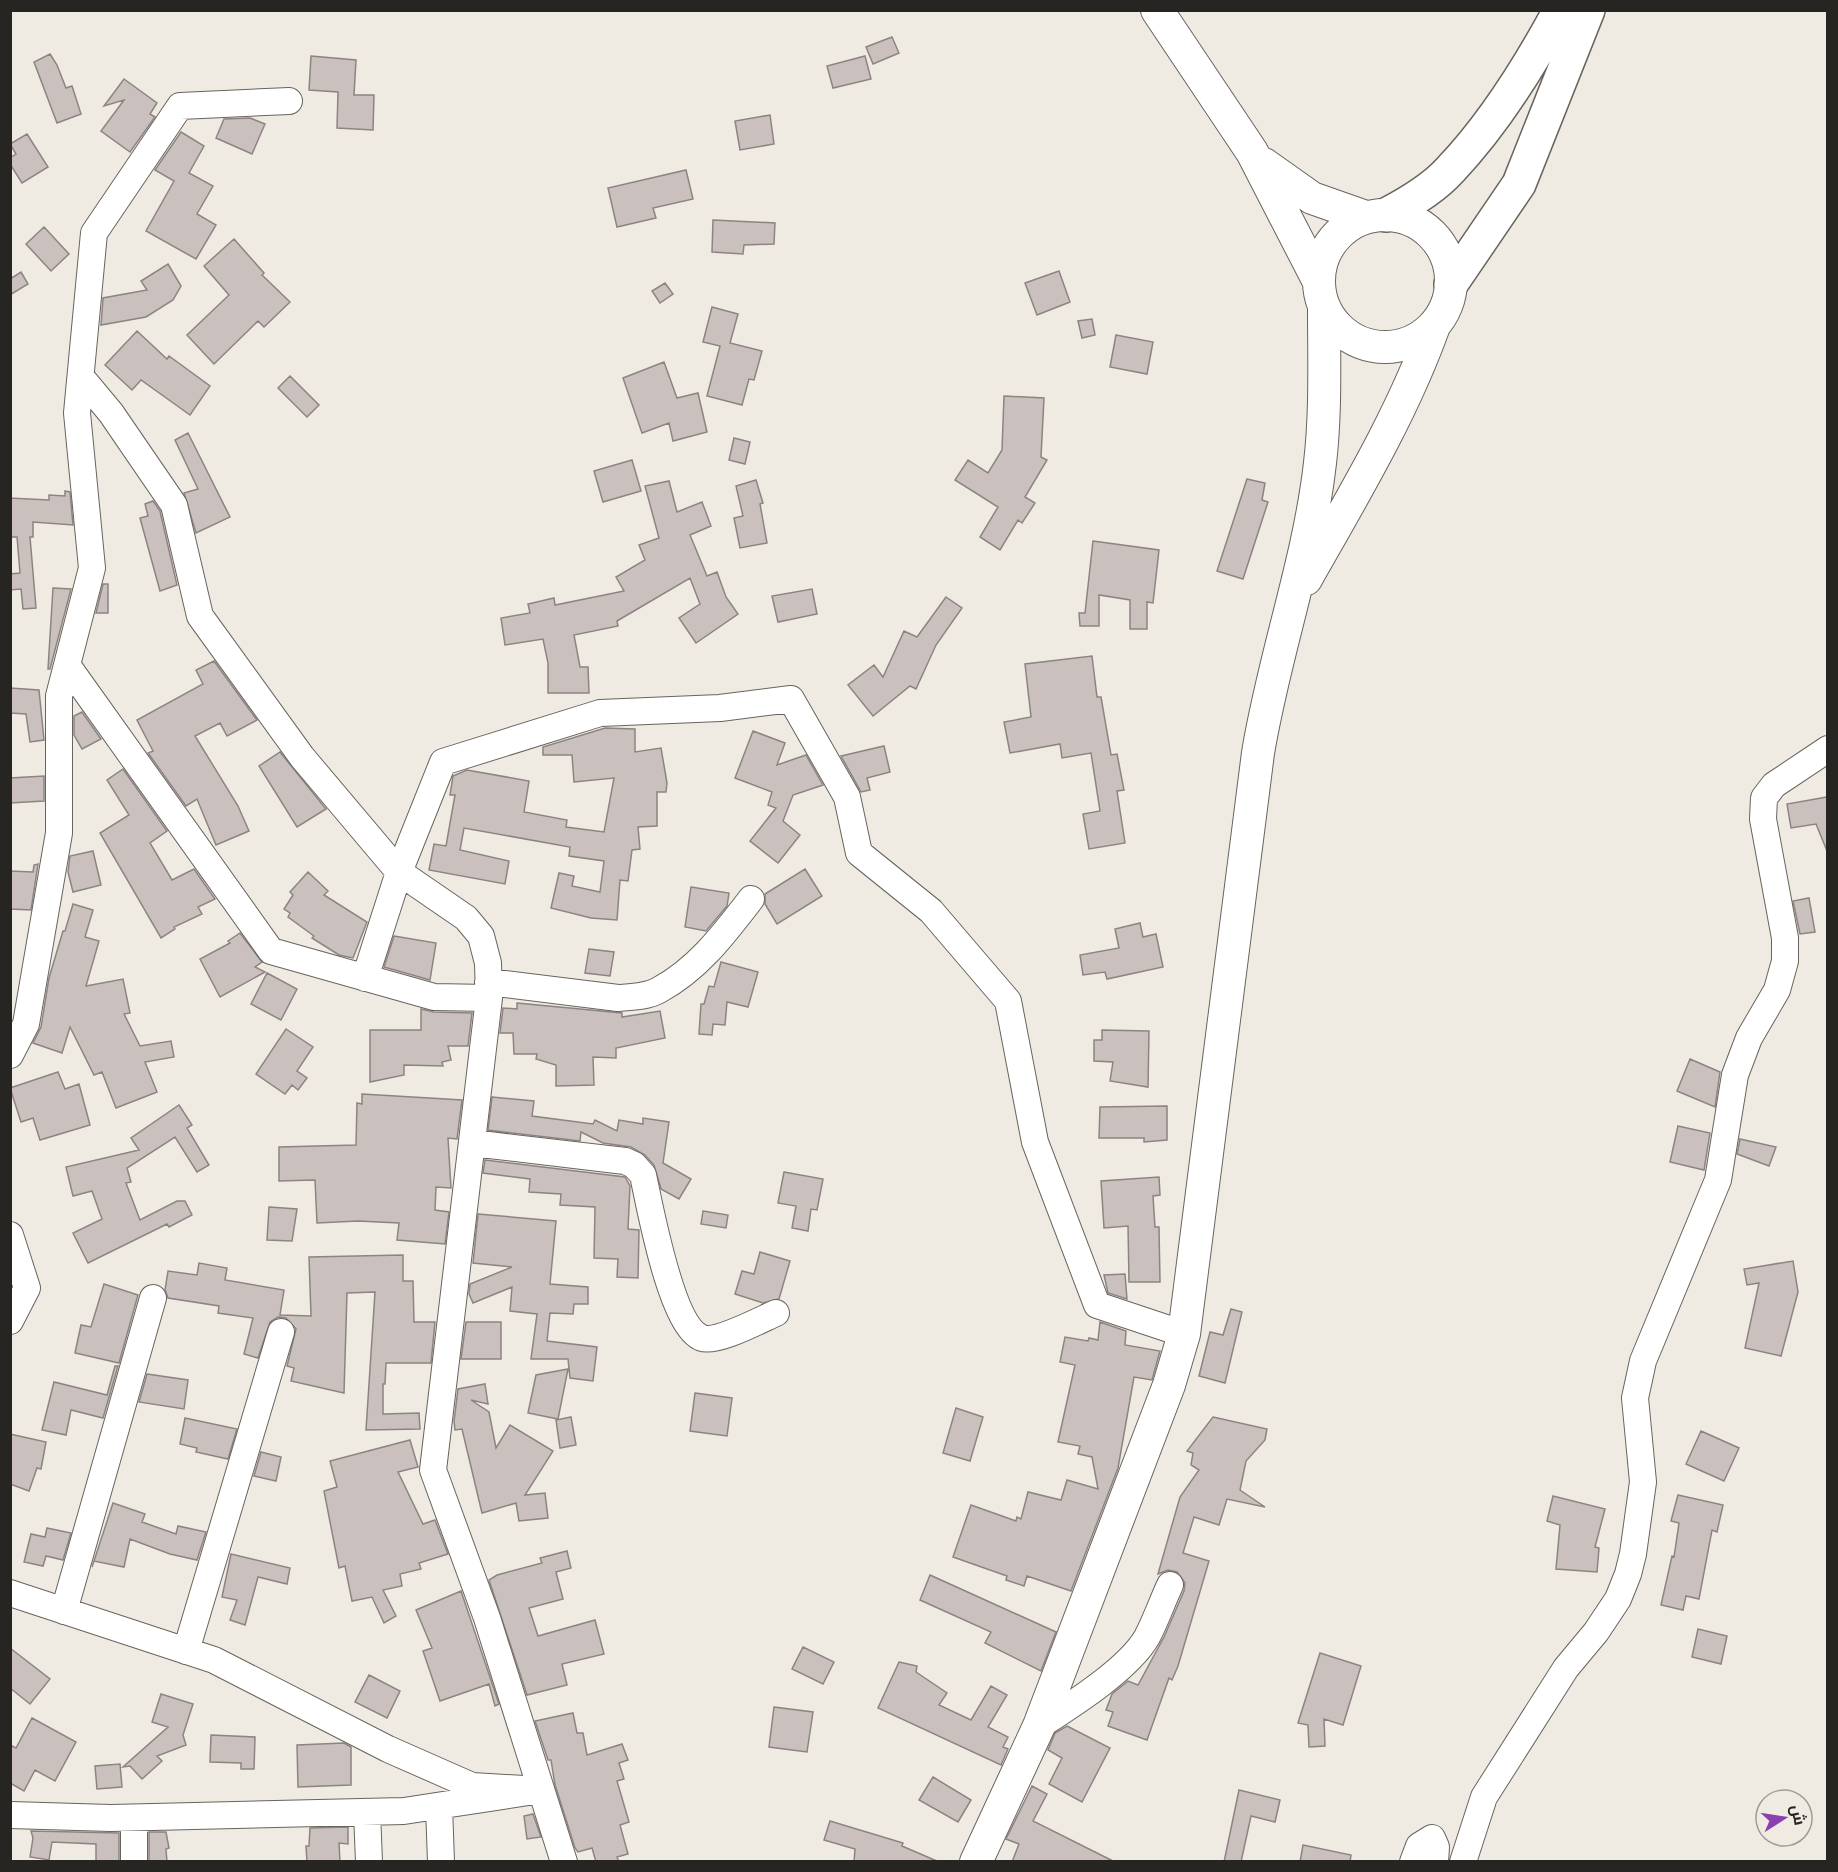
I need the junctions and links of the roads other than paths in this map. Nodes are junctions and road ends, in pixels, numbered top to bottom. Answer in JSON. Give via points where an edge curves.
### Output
{"nodes":[{"id":1,"x":1157,"y":10,"type":"edge"},
{"id":2,"x":1560,"y":10,"type":"edge"},
{"id":3,"x":1588,"y":10,"type":"edge"},
{"id":4,"x":290,"y":102,"type":"dead end"},
{"id":5,"x":1252,"y":152,"type":"junction"},
{"id":6,"x":1376,"y":216,"type":"junction"},
{"id":7,"x":1451,"y":284,"type":"junction"},
{"id":8,"x":1321,"y":294,"type":"junction"},
{"id":9,"x":1434,"y":326,"type":"junction"},
{"id":10,"x":81,"y":377,"type":"junction"},
{"id":11,"x":1291,"y":606,"type":"junction"},
{"id":12,"x":67,"y":665,"type":"junction"},
{"id":13,"x":1827,"y":749,"type":"edge"},
{"id":14,"x":399,"y":872,"type":"junction"},
{"id":15,"x":751,"y":899,"type":"dead end"},
{"id":16,"x":365,"y":978,"type":"junction"},
{"id":17,"x":489,"y":990,"type":"junction"},
{"id":18,"x":10,"y":1055,"type":"edge"},
{"id":19,"x":472,"y":1143,"type":"junction"},
{"id":20,"x":10,"y":1235,"type":"edge"},
{"id":21,"x":153,"y":1298,"type":"dead end"},
{"id":22,"x":776,"y":1313,"type":"dead end"},
{"id":23,"x":10,"y":1321,"type":"edge"},
{"id":24,"x":281,"y":1332,"type":"dead end"},
{"id":25,"x":1184,"y":1334,"type":"junction"},
{"id":26,"x":1170,"y":1585,"type":"dead end"},
{"id":27,"x":10,"y":1593,"type":"edge"},
{"id":28,"x":64,"y":1611,"type":"junction"},
{"id":29,"x":186,"y":1651,"type":"junction"},
{"id":30,"x":1039,"y":1726,"type":"junction"},
{"id":31,"x":541,"y":1790,"type":"junction"},
{"id":32,"x":439,"y":1806,"type":"junction"},
{"id":33,"x":367,"y":1812,"type":"junction"},
{"id":34,"x":10,"y":1815,"type":"edge"},
{"id":35,"x":134,"y":1818,"type":"junction"},
{"id":36,"x":134,"y":1862,"type":"edge"},
{"id":37,"x":369,"y":1862,"type":"edge"},
{"id":38,"x":441,"y":1862,"type":"edge"},
{"id":39,"x":564,"y":1862,"type":"edge"},
{"id":40,"x":976,"y":1862,"type":"edge"},
{"id":41,"x":1413,"y":1862,"type":"edge"},
{"id":42,"x":1435,"y":1862,"type":"edge"},
{"id":43,"x":1463,"y":1862,"type":"edge"}],
"edges":[{"from":1,"to":5,"type":"main road"},
{"from":2,"to":6,"type":"highway","via":[[1467,151],[1434,184]]},
{"from":3,"to":7,"type":"highway","via":[[1519,184]]},
{"from":4,"to":10,"type":"street","via":[[180,106],[94,233]]},
{"from":5,"to":6,"type":"main road","via":[[1304,194],[1329,206]]},
{"from":5,"to":8,"type":"main road"},
{"from":6,"to":7,"type":"main road","via":[[1412,221],[1433,236],[1446,258]]},
{"from":6,"to":8,"type":"main road","via":[[1347,227],[1332,241],[1322,260]]},
{"from":7,"to":9,"type":"main road"},
{"from":8,"to":9,"type":"main road","via":[[1344,334],[1374,347],[1406,344]]},
{"from":8,"to":11,"type":"main road","via":[[1320,464]]},
{"from":9,"to":11,"type":"main road","via":[[1386,436]]},
{"from":10,"to":12,"type":"street","via":[[77,413],[92,568]]},
{"from":10,"to":14,"type":"street","via":[[111,413],[174,505],[200,615],[303,757]]},
{"from":11,"to":25,"type":"main road","via":[[1258,753]]},
{"from":12,"to":16,"type":"street","via":[[271,951]]},
{"from":12,"to":18,"type":"street","via":[[59,696],[59,833],[27,1024]]},
{"from":13,"to":43,"type":"street","via":[[1774,784],[1764,798],[1763,819],[1785,938],[1785,961],[1778,990],[1749,1038],[1735,1075],[1718,1180],[1642,1361],[1635,1398],[1643,1482],[1628,1574],[1618,1599],[1566,1668],[1484,1797]]},
{"from":14,"to":16,"type":"street"},
{"from":14,"to":17,"type":"street","via":[[466,918],[481,936]]},
{"from":14,"to":25,"type":"street","via":[[443,762],[600,713],[720,708],[791,699],[847,797],[859,853],[931,911],[1008,1001],[1035,1142],[1097,1305]]},
{"from":15,"to":17,"type":"street","via":[[711,951],[658,991],[618,998]]},
{"from":16,"to":17,"type":"street","via":[[434,997]]},
{"from":17,"to":19,"type":"street"},
{"from":19,"to":22,"type":"street","via":[[634,1165],[643,1175],[660,1255],[683,1320],[692,1330],[702,1338],[715,1339]]},
{"from":19,"to":31,"type":"street","via":[[434,1470],[487,1618]]},
{"from":20,"to":23,"type":"street","via":[[27,1288]]},
{"from":21,"to":28,"type":"street"},
{"from":24,"to":29,"type":"street"},
{"from":25,"to":30,"type":"main road","via":[[1169,1385]]},
{"from":26,"to":30,"type":"street","via":[[1146,1639],[1124,1663]]},
{"from":27,"to":28,"type":"street"},
{"from":28,"to":29,"type":"street"},
{"from":29,"to":31,"type":"street","via":[[214,1660],[388,1749],[472,1786]]},
{"from":30,"to":40,"type":"main road"},
{"from":31,"to":32,"type":"street"},
{"from":31,"to":39,"type":"street"},
{"from":32,"to":33,"type":"street"},
{"from":32,"to":38,"type":"street"},
{"from":33,"to":35,"type":"street"},
{"from":33,"to":37,"type":"street"},
{"from":34,"to":35,"type":"street"},
{"from":35,"to":36,"type":"street"},
{"from":41,"to":42,"type":"street","via":[[1419,1846],[1432,1838]]}]}
